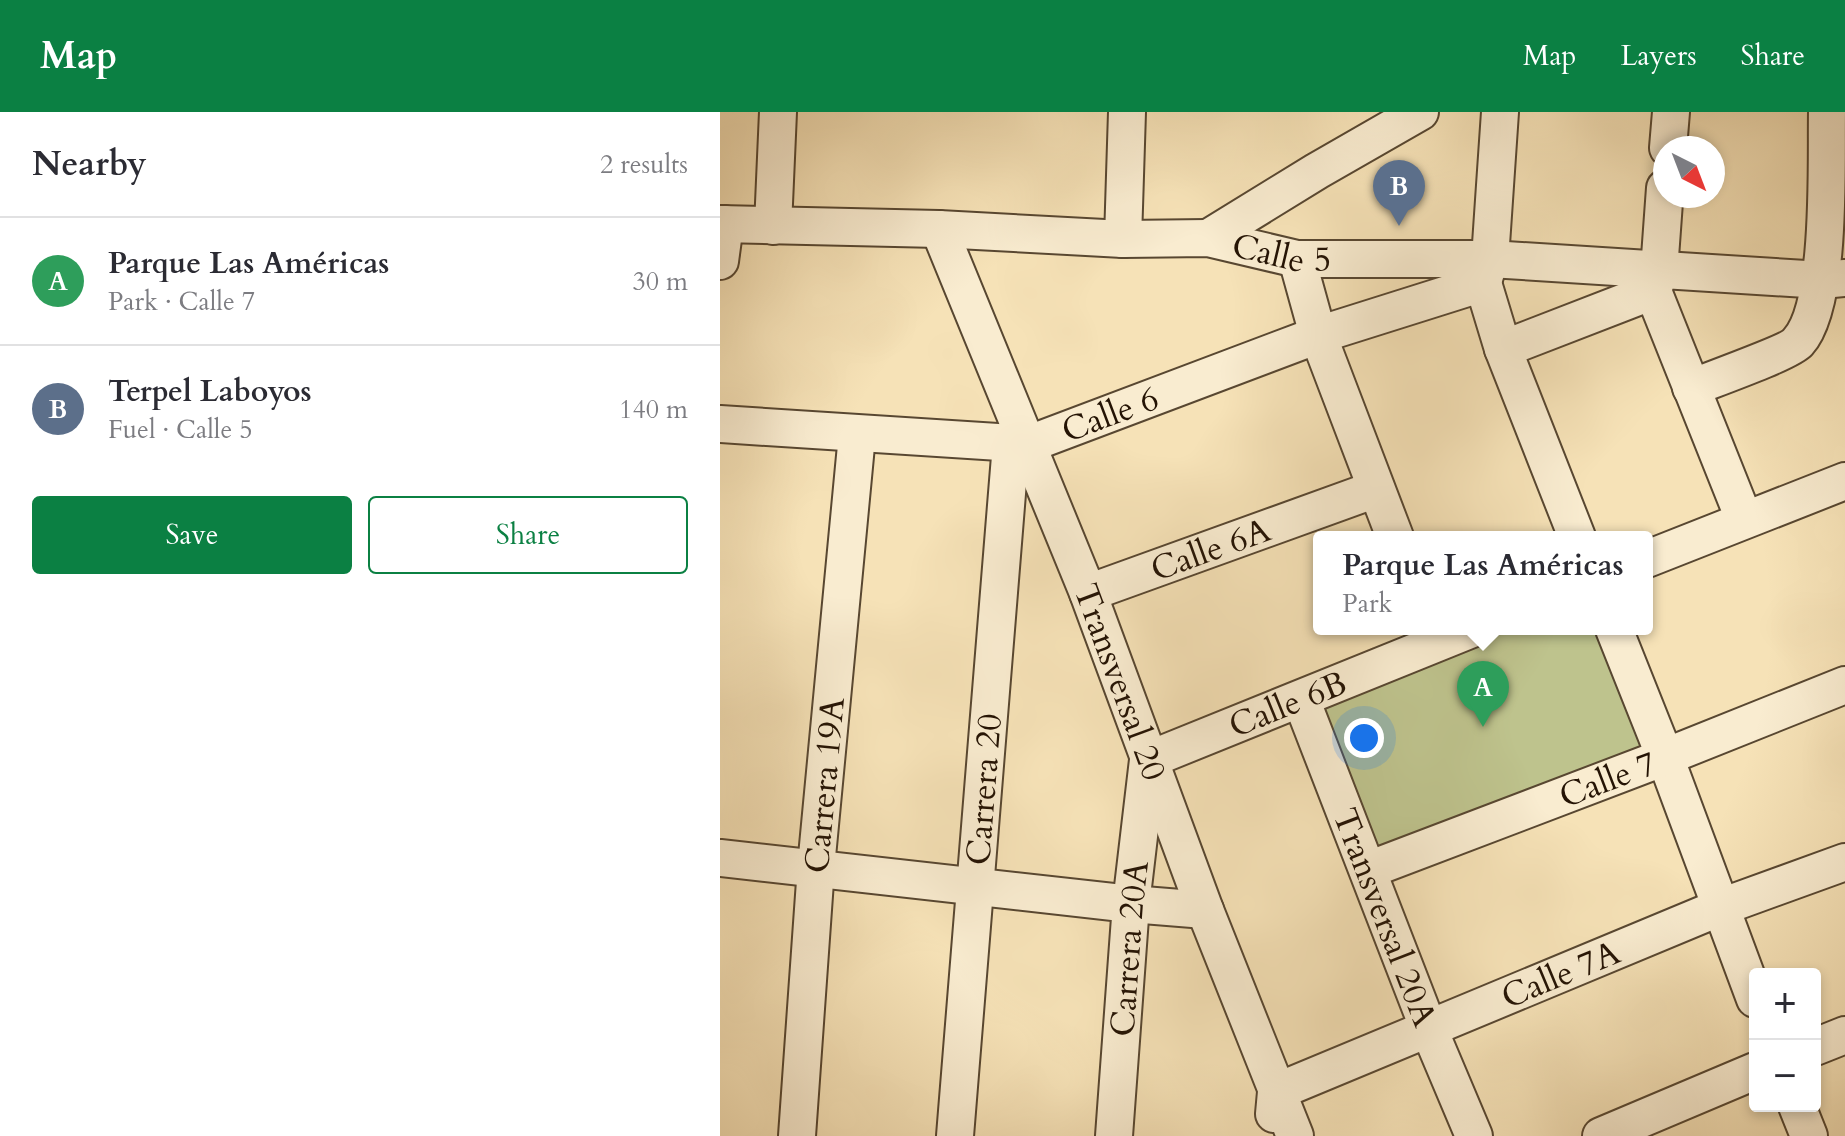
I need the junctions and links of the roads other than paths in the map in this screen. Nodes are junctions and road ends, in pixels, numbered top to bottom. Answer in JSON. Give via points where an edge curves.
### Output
{"nodes":[{"id":1,"x":778,"y":112,"type":"edge"},
{"id":2,"x":1127,"y":112,"type":"edge"},
{"id":3,"x":1420,"y":112,"type":"edge"},
{"id":4,"x":1500,"y":112,"type":"edge"},
{"id":5,"x":1671,"y":112,"type":"edge"},
{"id":6,"x":1827,"y":112,"type":"edge"},
{"id":7,"x":1669,"y":136,"type":"edge"},
{"id":8,"x":1663,"y":208,"type":"edge"},
{"id":9,"x":722,"y":224,"type":"edge"},
{"id":10,"x":773,"y":226,"type":"junction"},
{"id":11,"x":939,"y":229,"type":"junction"},
{"id":12,"x":1208,"y":238,"type":"junction"},
{"id":13,"x":1123,"y":239,"type":"junction"},
{"id":14,"x":1297,"y":259,"type":"junction"},
{"id":15,"x":720,"y":261,"type":"edge"},
{"id":16,"x":1486,"y":271,"type":"junction"},
{"id":17,"x":1834,"y":279,"type":"edge"},
{"id":18,"x":1656,"y":281,"type":"junction"},
{"id":19,"x":1318,"y":335,"type":"junction"},
{"id":20,"x":1503,"y":349,"type":"junction"},
{"id":21,"x":1691,"y":388,"type":"junction"},
{"id":22,"x":720,"y":424,"type":"edge"},
{"id":23,"x":857,"y":435,"type":"junction"},
{"id":24,"x":1020,"y":444,"type":"junction"},
{"id":25,"x":1845,"y":481,"type":"edge"},
{"id":26,"x":1376,"y":489,"type":"junction"},
{"id":27,"x":1744,"y":519,"type":"junction"},
{"id":28,"x":1393,"y":531,"type":"edge"},
{"id":29,"x":1575,"y":531,"type":"edge"},
{"id":30,"x":1653,"y":557,"type":"edge"},
{"id":31,"x":1088,"y":593,"type":"junction"},
{"id":32,"x":1616,"y":635,"type":"edge"},
{"id":33,"x":1435,"y":636,"type":"edge"},
{"id":34,"x":1845,"y":685,"type":"edge"},
{"id":35,"x":1301,"y":699,"type":"junction"},
{"id":36,"x":1665,"y":757,"type":"junction"},
{"id":37,"x":1148,"y":760,"type":"junction"},
{"id":38,"x":720,"y":858,"type":"edge"},
{"id":39,"x":1845,"y":862,"type":"edge"},
{"id":40,"x":816,"y":867,"type":"junction"},
{"id":41,"x":1368,"y":870,"type":"junction"},
{"id":42,"x":977,"y":886,"type":"junction"},
{"id":43,"x":1131,"y":904,"type":"junction"},
{"id":44,"x":1721,"y":907,"type":"junction"},
{"id":45,"x":1205,"y":910,"type":"junction"},
{"id":46,"x":1749,"y":983,"type":"edge"},
{"id":47,"x":1428,"y":1027,"type":"junction"},
{"id":48,"x":1845,"y":1035,"type":"edge"},
{"id":49,"x":1821,"y":1045,"type":"edge"},
{"id":50,"x":1749,"y":1074,"type":"edge"},
{"id":51,"x":1276,"y":1092,"type":"junction"},
{"id":52,"x":1799,"y":1112,"type":"edge"},
{"id":53,"x":797,"y":1136,"type":"edge"},
{"id":54,"x":955,"y":1136,"type":"edge"},
{"id":55,"x":1114,"y":1136,"type":"edge"},
{"id":56,"x":1272,"y":1136,"type":"edge"},
{"id":57,"x":1295,"y":1136,"type":"edge"},
{"id":58,"x":1474,"y":1136,"type":"edge"},
{"id":59,"x":1601,"y":1136,"type":"edge"},
{"id":60,"x":1809,"y":1136,"type":"edge"}],
"edges":[{"from":1,"to":10,"type":"street"},
{"from":2,"to":13,"type":"street"},
{"from":3,"to":12,"type":"street"},
{"from":4,"to":16,"type":"street"},
{"from":5,"to":7,"type":"street"},
{"from":6,"to":17,"type":"street"},
{"from":8,"to":18,"type":"street"},
{"from":9,"to":10,"type":"street","name":"Calle 5"},
{"from":9,"to":15,"type":"street"},
{"from":10,"to":11,"type":"street","name":"Calle 5"},
{"from":11,"to":13,"type":"street","name":"Calle 5"},
{"from":11,"to":24,"type":"street","name":"Transversal 20"},
{"from":12,"to":13,"type":"street","name":"Calle 5"},
{"from":12,"to":14,"type":"street","name":"Calle 5"},
{"from":14,"to":16,"type":"street","name":"Calle 5"},
{"from":14,"to":19,"type":"street"},
{"from":16,"to":18,"type":"street","name":"Calle 5"},
{"from":16,"to":19,"type":"street","name":"Calle 6"},
{"from":16,"to":20,"type":"street"},
{"from":17,"to":18,"type":"street","name":"Calle 5"},
{"from":17,"to":21,"type":"street","via":[[1797,344]]},
{"from":18,"to":20,"type":"street"},
{"from":18,"to":21,"type":"street"},
{"from":19,"to":24,"type":"street","name":"Calle 6"},
{"from":19,"to":26,"type":"street"},
{"from":20,"to":29,"type":"street"},
{"from":21,"to":27,"type":"street"},
{"from":22,"to":23,"type":"street","name":"Calle 6"},
{"from":23,"to":24,"type":"street","name":"Calle 6"},
{"from":23,"to":40,"type":"street","name":"Carrera 19A"},
{"from":24,"to":31,"type":"street","name":"Transversal 20"},
{"from":24,"to":42,"type":"street","name":"Carrera 20"},
{"from":25,"to":27,"type":"street"},
{"from":26,"to":28,"type":"street"},
{"from":26,"to":31,"type":"street","name":"Calle 6A"},
{"from":27,"to":30,"type":"street"},
{"from":31,"to":37,"type":"street","name":"Transversal 20"},
{"from":32,"to":36,"type":"street"},
{"from":33,"to":35,"type":"street","name":"Calle 6B"},
{"from":34,"to":36,"type":"street","name":"Calle 7"},
{"from":35,"to":37,"type":"street","name":"Calle 6B"},
{"from":35,"to":41,"type":"street","name":"Transversal 20A"},
{"from":36,"to":41,"type":"street","name":"Calle 7"},
{"from":36,"to":44,"type":"street"},
{"from":37,"to":43,"type":"street","name":"Carrera 20A"},
{"from":37,"to":45,"type":"street","name":"Transversal 20"},
{"from":38,"to":40,"type":"street"},
{"from":39,"to":44,"type":"street","name":"Calle 7A"},
{"from":40,"to":42,"type":"street"},
{"from":40,"to":53,"type":"street","name":"Carrera 19A"},
{"from":41,"to":47,"type":"street","name":"Transversal 20A"},
{"from":42,"to":43,"type":"street"},
{"from":42,"to":54,"type":"street","name":"Carrera 20"},
{"from":43,"to":45,"type":"street"},
{"from":43,"to":55,"type":"street","name":"Carrera 20A"},
{"from":44,"to":46,"type":"street"},
{"from":44,"to":47,"type":"street","name":"Calle 7A"},
{"from":45,"to":51,"type":"street","name":"Transversal 20"},
{"from":47,"to":51,"type":"street","name":"Calle 7A"},
{"from":47,"to":58,"type":"street","name":"Transversal 20A"},
{"from":48,"to":49,"type":"street"},
{"from":50,"to":59,"type":"street"},
{"from":51,"to":56,"type":"street"},
{"from":51,"to":57,"type":"street","name":"Transversal 20"},
{"from":52,"to":60,"type":"street"}]}
